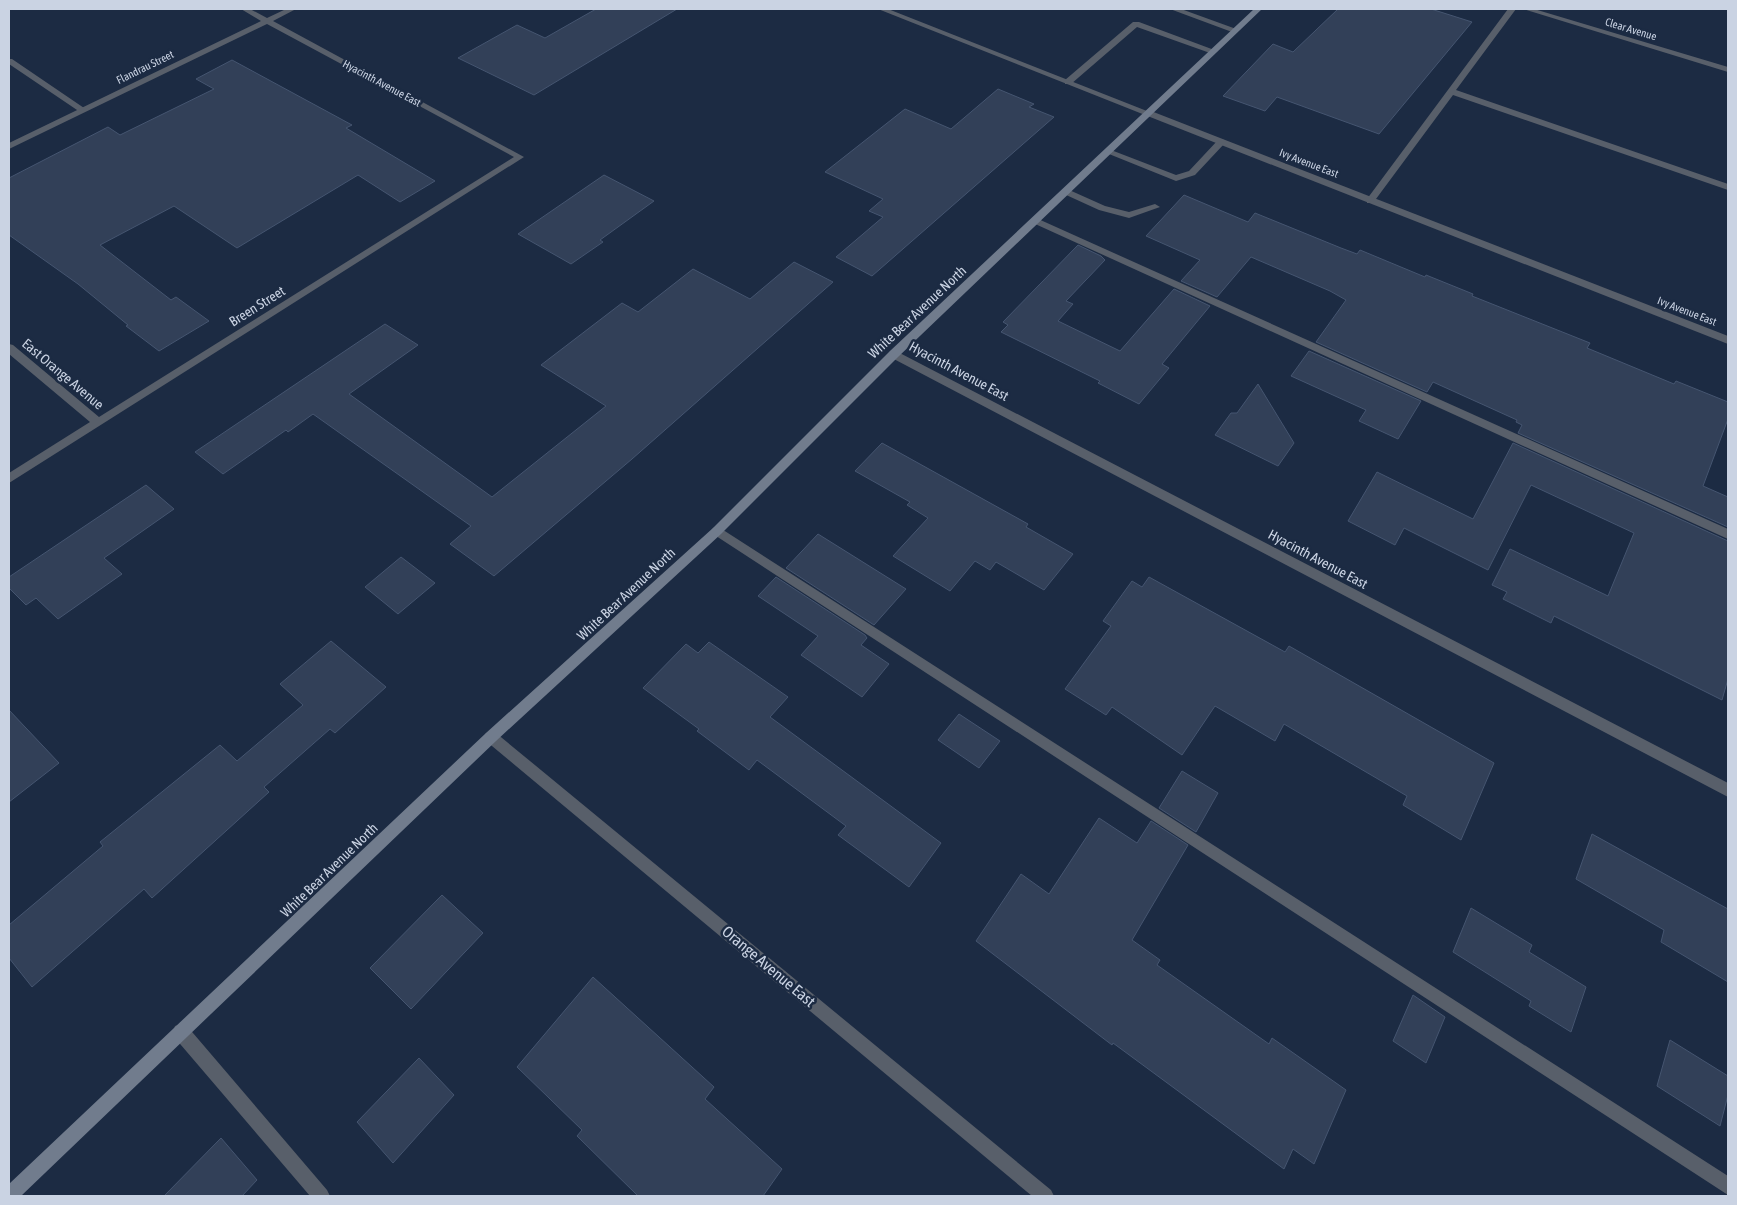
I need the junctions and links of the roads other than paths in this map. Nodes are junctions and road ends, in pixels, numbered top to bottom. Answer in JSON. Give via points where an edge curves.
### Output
{"nodes":[{"id":1,"x":244,"y":9,"type":"edge"},
{"id":2,"x":292,"y":9,"type":"edge"},
{"id":3,"x":882,"y":9,"type":"edge"},
{"id":4,"x":1174,"y":9,"type":"edge"},
{"id":5,"x":1258,"y":9,"type":"edge"},
{"id":6,"x":1512,"y":9,"type":"edge"},
{"id":7,"x":1527,"y":9,"type":"edge"},
{"id":8,"x":267,"y":21,"type":"junction"},
{"id":9,"x":1235,"y":30,"type":"junction"},
{"id":10,"x":1213,"y":51,"type":"junction"},
{"id":11,"x":9,"y":61,"type":"edge"},
{"id":12,"x":1728,"y":70,"type":"edge"},
{"id":13,"x":1068,"y":82,"type":"junction"},
{"id":14,"x":1451,"y":91,"type":"junction"},
{"id":15,"x":84,"y":110,"type":"junction"},
{"id":16,"x":1148,"y":113,"type":"junction"},
{"id":17,"x":1221,"y":142,"type":"junction"},
{"id":18,"x":9,"y":146,"type":"edge"},
{"id":19,"x":1108,"y":152,"type":"junction"},
{"id":20,"x":520,"y":157,"type":"joint"},
{"id":21,"x":1176,"y":178,"type":"junction"},
{"id":22,"x":1728,"y":187,"type":"edge"},
{"id":23,"x":1171,"y":190,"type":"dead end"},
{"id":24,"x":1067,"y":192,"type":"junction"},
{"id":25,"x":1370,"y":201,"type":"junction"},
{"id":26,"x":1155,"y":207,"type":"dead end"},
{"id":27,"x":1036,"y":221,"type":"junction"},
{"id":28,"x":1728,"y":340,"type":"edge"},
{"id":29,"x":9,"y":348,"type":"edge"},
{"id":30,"x":894,"y":354,"type":"junction"},
{"id":31,"x":97,"y":422,"type":"junction"},
{"id":32,"x":9,"y":478,"type":"edge"},
{"id":33,"x":717,"y":530,"type":"junction"},
{"id":34,"x":1728,"y":534,"type":"edge"},
{"id":35,"x":492,"y":737,"type":"junction"},
{"id":36,"x":1728,"y":790,"type":"edge"},
{"id":37,"x":181,"y":1032,"type":"junction"},
{"id":38,"x":1728,"y":1186,"type":"edge"},
{"id":39,"x":9,"y":1196,"type":"edge"},
{"id":40,"x":321,"y":1196,"type":"edge"},
{"id":41,"x":1046,"y":1196,"type":"edge"}],
"edges":[{"from":1,"to":8,"type":"street","name":"Hyacinth Avenue East"},
{"from":2,"to":8,"type":"street","name":"Flandrau Street"},
{"from":3,"to":13,"type":"street","name":"Ivy Avenue East"},
{"from":4,"to":9,"type":"street"},
{"from":5,"to":9,"type":"main road","name":"White Bear Avenue North"},
{"from":6,"to":14,"type":"street"},
{"from":7,"to":12,"type":"street","name":"Clear Avenue"},
{"from":8,"to":15,"type":"street","name":"Flandrau Street"},
{"from":8,"to":20,"type":"street","name":"Hyacinth Avenue East"},
{"from":9,"to":10,"type":"main road","name":"White Bear Avenue North"},
{"from":10,"to":13,"type":"street","via":[[1136,24]]},
{"from":10,"to":16,"type":"main road","name":"White Bear Avenue North"},
{"from":11,"to":15,"type":"street"},
{"from":13,"to":16,"type":"street","name":"Ivy Avenue East"},
{"from":14,"to":22,"type":"street"},
{"from":14,"to":25,"type":"street"},
{"from":15,"to":18,"type":"street","name":"Flandrau Street"},
{"from":16,"to":17,"type":"street","name":"Ivy Avenue East"},
{"from":16,"to":19,"type":"main road","name":"White Bear Avenue North"},
{"from":17,"to":21,"type":"street","via":[[1192,173]]},
{"from":17,"to":25,"type":"street","name":"Ivy Avenue East"},
{"from":19,"to":21,"type":"street"},
{"from":19,"to":24,"type":"main road","name":"White Bear Avenue North"},
{"from":20,"to":31,"type":"street","name":"Breen Street"},
{"from":21,"to":23,"type":"street"},
{"from":24,"to":26,"type":"street","via":[[1102,208],[1129,215]]},
{"from":24,"to":27,"type":"main road","name":"White Bear Avenue North"},
{"from":25,"to":28,"type":"street","name":"Ivy Avenue East"},
{"from":27,"to":30,"type":"main road","name":"White Bear Avenue North"},
{"from":27,"to":34,"type":"street"},
{"from":29,"to":31,"type":"street","name":"East Orange Avenue"},
{"from":30,"to":33,"type":"main road","name":"White Bear Avenue North"},
{"from":30,"to":36,"type":"street","name":"Hyacinth Avenue East"},
{"from":31,"to":32,"type":"street","name":"Breen Street"},
{"from":33,"to":35,"type":"main road","name":"White Bear Avenue North"},
{"from":33,"to":38,"type":"street"},
{"from":35,"to":37,"type":"main road","name":"White Bear Avenue North"},
{"from":35,"to":41,"type":"street","name":"Orange Avenue East"},
{"from":37,"to":39,"type":"main road","name":"White Bear Avenue North"},
{"from":37,"to":40,"type":"street"}]}
